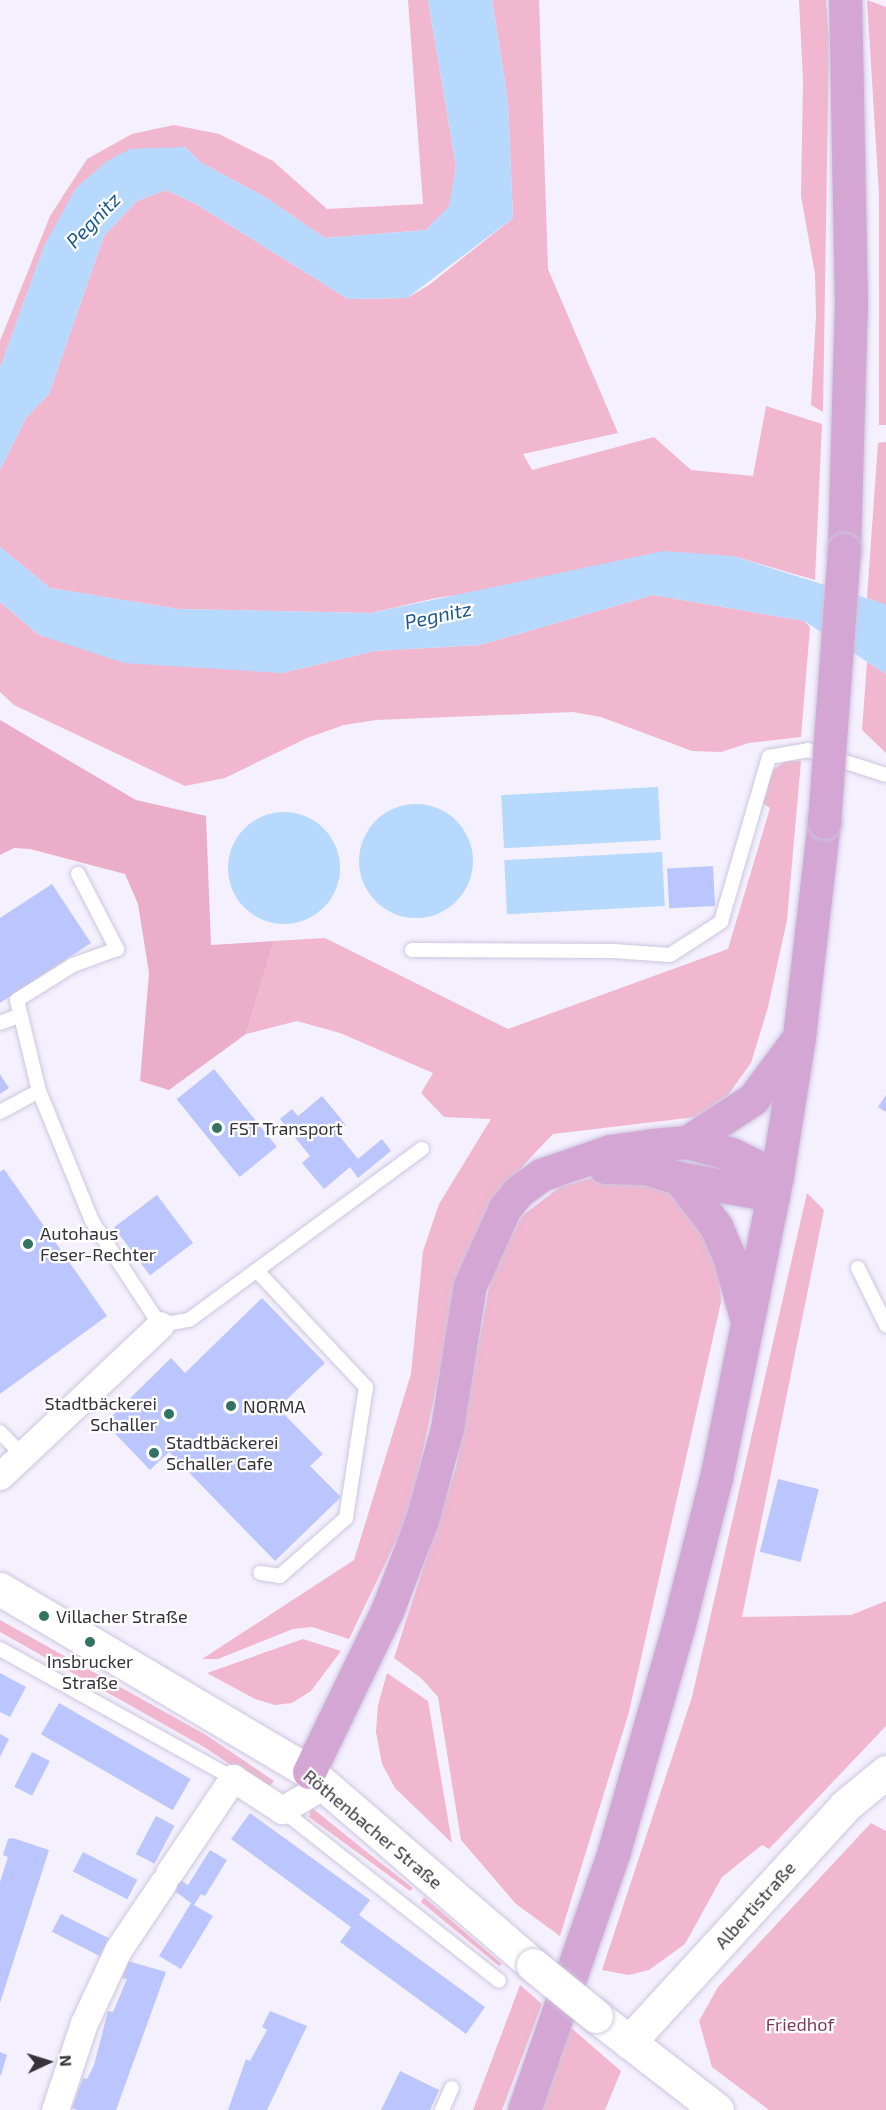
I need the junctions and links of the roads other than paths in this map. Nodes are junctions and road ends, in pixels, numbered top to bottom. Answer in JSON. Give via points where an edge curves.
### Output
{"nodes":[{"id":1,"x":845,"y":0,"type":"edge"},
{"id":2,"x":886,"y":775,"type":"edge"},
{"id":3,"x":78,"y":874,"type":"dead end"},
{"id":4,"x":412,"y":950,"type":"dead end"},
{"id":5,"x":21,"y":1015,"type":"junction"},
{"id":6,"x":0,"y":1023,"type":"edge"},
{"id":7,"x":799,"y":1037,"type":"junction"},
{"id":8,"x":39,"y":1090,"type":"junction"},
{"id":9,"x":0,"y":1112,"type":"edge"},
{"id":10,"x":687,"y":1142,"type":"junction"},
{"id":11,"x":422,"y":1149,"type":"dead end"},
{"id":12,"x":567,"y":1166,"type":"junction"},
{"id":13,"x":679,"y":1178,"type":"junction"},
{"id":14,"x":775,"y":1186,"type":"junction"},
{"id":15,"x":858,"y":1268,"type":"dead end"},
{"id":16,"x":258,"y":1272,"type":"junction"},
{"id":17,"x":160,"y":1325,"type":"junction"},
{"id":18,"x":886,"y":1325,"type":"edge"},
{"id":19,"x":749,"y":1328,"type":"junction"},
{"id":20,"x":0,"y":1432,"type":"edge"},
{"id":21,"x":22,"y":1455,"type":"junction"},
{"id":22,"x":0,"y":1476,"type":"edge"},
{"id":23,"x":260,"y":1573,"type":"dead end"},
{"id":24,"x":0,"y":1589,"type":"edge"},
{"id":25,"x":0,"y":1649,"type":"edge"},
{"id":26,"x":886,"y":1772,"type":"edge"},
{"id":27,"x":233,"y":1778,"type":"junction"},
{"id":28,"x":317,"y":1779,"type":"junction"},
{"id":29,"x":282,"y":1809,"type":"junction"},
{"id":30,"x":499,"y":1981,"type":"dead end"},
{"id":31,"x":629,"y":2042,"type":"junction"},
{"id":32,"x":452,"y":2088,"type":"dead end"},
{"id":33,"x":55,"y":2110,"type":"edge"},
{"id":34,"x":442,"y":2110,"type":"edge"},
{"id":35,"x":524,"y":2110,"type":"edge"},
{"id":36,"x":717,"y":2110,"type":"edge"}],
"edges":[{"from":1,"to":7,"type":"main road","bridge":true,"via":[[850,201],[844,550],[824,822]]},
{"from":2,"to":4,"type":"lane","via":[[808,750],[770,757],[721,922],[670,955]]},
{"from":3,"to":5,"type":"lane","via":[[117,949],[73,965],[17,1000]]},
{"from":5,"to":6,"type":"lane"},
{"from":5,"to":8,"type":"lane"},
{"from":7,"to":10,"type":"main road","via":[[753,1100]]},
{"from":7,"to":14,"type":"main road"},
{"from":8,"to":9,"type":"lane"},
{"from":8,"to":17,"type":"lane","via":[[92,1221]]},
{"from":10,"to":12,"type":"main road","via":[[610,1151]]},
{"from":10,"to":14,"type":"main road","via":[[731,1154]]},
{"from":11,"to":16,"type":"lane"},
{"from":12,"to":13,"type":"main road","via":[[646,1168]]},
{"from":12,"to":28,"type":"main road","via":[[542,1175],[519,1191],[487,1243],[470,1285],[447,1428],[422,1520]]},
{"from":13,"to":14,"type":"main road"},
{"from":13,"to":19,"type":"main road","via":[[716,1226],[729,1256]]},
{"from":14,"to":19,"type":"main road"},
{"from":15,"to":18,"type":"lane"},
{"from":16,"to":17,"type":"lane","via":[[189,1320]]},
{"from":16,"to":23,"type":"lane","via":[[366,1387],[346,1518],[280,1576]]},
{"from":17,"to":21,"type":"street"},
{"from":19,"to":35,"type":"main road","via":[[678,1628],[614,1851]]},
{"from":20,"to":21,"type":"lane"},
{"from":21,"to":22,"type":"street"},
{"from":24,"to":28,"type":"main road","name":"Röthenbacher Straße"},
{"from":25,"to":27,"type":"lane"},
{"from":26,"to":31,"type":"main road","name":"Albertistraße","via":[[845,1806]]},
{"from":27,"to":29,"type":"street"},
{"from":27,"to":33,"type":"street","via":[[118,1950],[84,2023]]},
{"from":28,"to":29,"type":"street"},
{"from":28,"to":31,"type":"main road","name":"Röthenbacher Straße","bridge":true,"via":[[532,1965]]},
{"from":29,"to":30,"type":"lane"},
{"from":31,"to":36,"type":"main road","name":"Röthenbacher Straße"},
{"from":32,"to":34,"type":"lane"}]}
